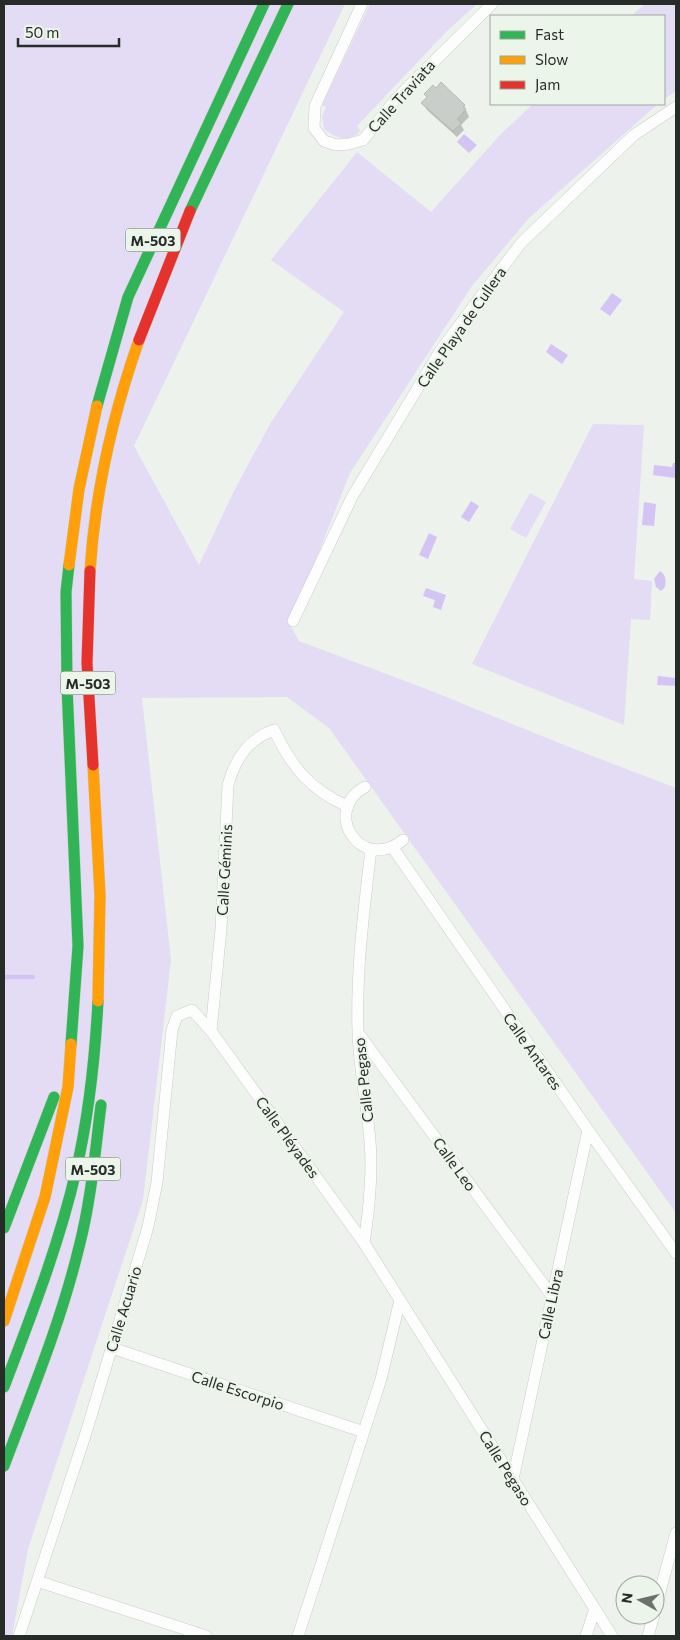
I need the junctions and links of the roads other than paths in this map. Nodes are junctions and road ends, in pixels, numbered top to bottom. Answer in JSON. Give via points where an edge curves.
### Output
{"nodes":[{"id":1,"x":264,"y":4,"type":"edge"},
{"id":2,"x":288,"y":4,"type":"edge"},
{"id":3,"x":362,"y":4,"type":"edge"},
{"id":4,"x":492,"y":4,"type":"edge"},
{"id":5,"x":676,"y":107,"type":"edge"},
{"id":6,"x":293,"y":621,"type":"dead end"},
{"id":7,"x":365,"y":788,"type":"dead end"},
{"id":8,"x":347,"y":806,"type":"junction"},
{"id":9,"x":403,"y":840,"type":"dead end"},
{"id":10,"x":393,"y":848,"type":"junction"},
{"id":11,"x":371,"y":850,"type":"junction"},
{"id":12,"x":98,"y":860,"type":"junction"},
{"id":13,"x":112,"y":921,"type":"dead end"},
{"id":14,"x":78,"y":946,"type":"junction"},
{"id":15,"x":211,"y":1030,"type":"junction"},
{"id":16,"x":358,"y":1032,"type":"junction"},
{"id":17,"x":102,"y":1095,"type":"dead end"},
{"id":18,"x":588,"y":1130,"type":"junction"},
{"id":19,"x":4,"y":1228,"type":"edge"},
{"id":20,"x":364,"y":1243,"type":"junction"},
{"id":21,"x":676,"y":1253,"type":"edge"},
{"id":22,"x":552,"y":1296,"type":"junction"},
{"id":23,"x":400,"y":1300,"type":"junction"},
{"id":24,"x":4,"y":1321,"type":"edge"},
{"id":25,"x":112,"y":1348,"type":"junction"},
{"id":26,"x":4,"y":1387,"type":"edge"},
{"id":27,"x":364,"y":1432,"type":"junction"},
{"id":28,"x":4,"y":1466,"type":"edge"},
{"id":29,"x":513,"y":1478,"type":"junction"},
{"id":30,"x":676,"y":1533,"type":"edge"},
{"id":31,"x":665,"y":1575,"type":"edge"},
{"id":32,"x":37,"y":1581,"type":"junction"},
{"id":33,"x":595,"y":1610,"type":"junction"},
{"id":34,"x":19,"y":1636,"type":"edge"},
{"id":35,"x":206,"y":1636,"type":"edge"},
{"id":36,"x":298,"y":1636,"type":"edge"},
{"id":37,"x":586,"y":1636,"type":"edge"},
{"id":38,"x":612,"y":1636,"type":"edge"}],
"edges":[{"from":1,"to":14,"type":"highway","number":"M-503","via":[[128,297],[100,392],[79,489],[66,592]]},
{"from":2,"to":12,"type":"highway","number":"M-503","via":[[152,298],[120,396],[100,493],[88,596],[88,684]]},
{"from":3,"to":4,"type":"street","name":"Calle Traviata","via":[[316,106],[314,128],[324,141],[336,145],[363,140],[396,99]]},
{"from":5,"to":6,"type":"street","name":"Calle Playa de Cullera","via":[[634,135],[521,243],[509,259],[440,352],[352,497]]},
{"from":7,"to":8,"type":"street","via":[[353,796]]},
{"from":8,"to":11,"type":"street","via":[[350,834]]},
{"from":8,"to":15,"type":"street","name":"Calle Géminis","via":[[327,797],[307,781],[287,756],[274,730],[260,735],[233,766],[228,785],[221,928]]},
{"from":9,"to":10,"type":"street"},
{"from":10,"to":11,"type":"street"},
{"from":10,"to":18,"type":"street","name":"Calle Antares"},
{"from":11,"to":16,"type":"street","name":"Calle Pegaso","via":[[361,933]]},
{"from":12,"to":13,"type":"highway","number":"M-503"},
{"from":12,"to":26,"type":"highway","number":"M-503","via":[[99,988],[92,1087],[68,1203]]},
{"from":14,"to":19,"type":"highway","number":"M-503","via":[[60,1076],[47,1120]]},
{"from":14,"to":24,"type":"highway","number":"M-503","via":[[68,1087],[45,1197]]},
{"from":15,"to":20,"type":"street","name":"Calle Pléyades"},
{"from":15,"to":25,"type":"street","name":"Calle Acuario","via":[[192,1010],[177,1016],[172,1030],[157,1182],[148,1226]]},
{"from":16,"to":20,"type":"street","name":"Calle Pegaso","via":[[370,1142],[370,1206]]},
{"from":16,"to":22,"type":"street","name":"Calle Leo"},
{"from":17,"to":28,"type":"highway","number":"M-503","via":[[89,1202],[79,1249],[62,1307]]},
{"from":18,"to":21,"type":"street","name":"Calle Antares"},
{"from":18,"to":22,"type":"street","name":"Calle Libra"},
{"from":20,"to":23,"type":"street","name":"Calle Pegaso"},
{"from":22,"to":29,"type":"street","name":"Calle Libra"},
{"from":23,"to":27,"type":"street"},
{"from":23,"to":29,"type":"street","name":"Calle Pegaso"},
{"from":25,"to":27,"type":"street","name":"Calle Escorpio"},
{"from":25,"to":32,"type":"street","name":"Calle Acuario"},
{"from":27,"to":36,"type":"street"},
{"from":29,"to":33,"type":"street","name":"Calle Pegaso"},
{"from":30,"to":31,"type":"street"},
{"from":32,"to":34,"type":"street","name":"Calle Acuario"},
{"from":32,"to":35,"type":"street"},
{"from":33,"to":37,"type":"street"},
{"from":33,"to":38,"type":"street","name":"Calle Pegaso"}]}
